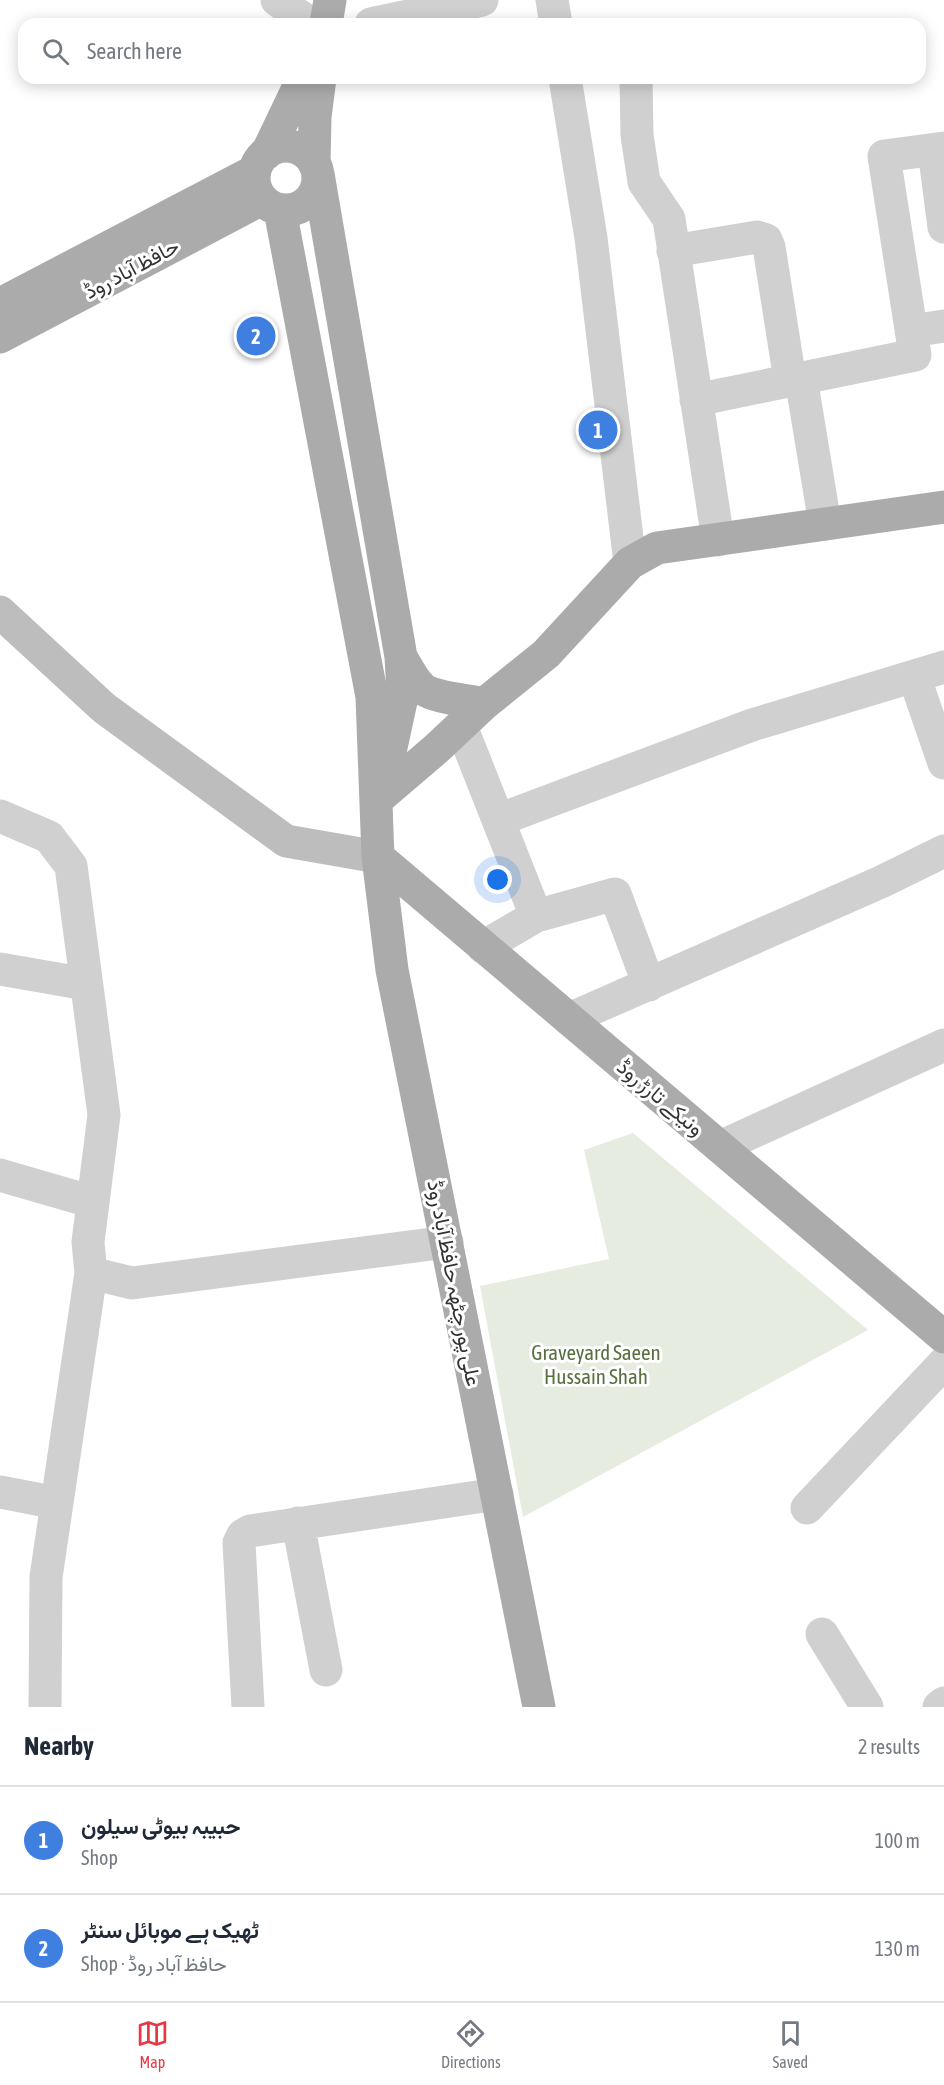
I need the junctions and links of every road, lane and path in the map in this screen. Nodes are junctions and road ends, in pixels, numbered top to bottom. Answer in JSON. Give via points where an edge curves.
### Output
{"nodes":[{"id":1,"x":277,"y":0,"type":"edge"},
{"id":2,"x":330,"y":0,"type":"edge"},
{"id":3,"x":482,"y":0,"type":"edge"},
{"id":4,"x":552,"y":0,"type":"edge"},
{"id":5,"x":433,"y":5,"type":"edge"},
{"id":6,"x":302,"y":18,"type":"edge"},
{"id":7,"x":327,"y":18,"type":"edge"},
{"id":8,"x":391,"y":18,"type":"edge"},
{"id":9,"x":555,"y":18,"type":"edge"},
{"id":10,"x":301,"y":84,"type":"edge"},
{"id":11,"x":319,"y":84,"type":"edge"},
{"id":12,"x":566,"y":84,"type":"edge"},
{"id":13,"x":636,"y":84,"type":"edge"},
{"id":14,"x":939,"y":149,"type":"edge"},
{"id":15,"x":316,"y":168,"type":"junction"},
{"id":16,"x":266,"y":183,"type":"junction"},
{"id":17,"x":944,"y":227,"type":"edge"},
{"id":18,"x":674,"y":251,"type":"junction"},
{"id":19,"x":0,"y":304,"type":"edge"},
{"id":20,"x":944,"y":326,"type":"edge"},
{"id":21,"x":911,"y":331,"type":"junction"},
{"id":22,"x":0,"y":337,"type":"edge"},
{"id":23,"x":795,"y":379,"type":"junction"},
{"id":24,"x":696,"y":400,"type":"junction"},
{"id":25,"x":944,"y":507,"type":"edge"},
{"id":26,"x":825,"y":524,"type":"junction"},
{"id":27,"x":718,"y":540,"type":"junction"},
{"id":28,"x":630,"y":563,"type":"junction"},
{"id":29,"x":0,"y":612,"type":"edge"},
{"id":30,"x":401,"y":657,"type":"junction"},
{"id":31,"x":929,"y":671,"type":"edge"},
{"id":32,"x":472,"y":715,"type":"junction"},
{"id":33,"x":944,"y":763,"type":"edge"},
{"id":34,"x":381,"y":796,"type":"junction"},
{"id":35,"x":0,"y":816,"type":"edge"},
{"id":36,"x":498,"y":820,"type":"junction"},
{"id":37,"x":944,"y":851,"type":"edge"},
{"id":38,"x":378,"y":857,"type":"junction"},
{"id":39,"x":536,"y":916,"type":"junction"},
{"id":40,"x":483,"y":947,"type":"junction"},
{"id":41,"x":0,"y":969,"type":"edge"},
{"id":42,"x":86,"y":984,"type":"junction"},
{"id":43,"x":649,"y":985,"type":"junction"},
{"id":44,"x":568,"y":1019,"type":"junction"},
{"id":45,"x":944,"y":1045,"type":"edge"},
{"id":46,"x":720,"y":1147,"type":"junction"},
{"id":47,"x":0,"y":1175,"type":"edge"},
{"id":48,"x":93,"y":1202,"type":"junction"},
{"id":49,"x":447,"y":1242,"type":"junction"},
{"id":50,"x":91,"y":1272,"type":"junction"},
{"id":51,"x":944,"y":1337,"type":"edge"},
{"id":52,"x":944,"y":1363,"type":"edge"},
{"id":53,"x":0,"y":1492,"type":"edge"},
{"id":54,"x":496,"y":1494,"type":"junction"},
{"id":55,"x":57,"y":1503,"type":"junction"},
{"id":56,"x":807,"y":1508,"type":"dead end"},
{"id":57,"x":298,"y":1523,"type":"junction"},
{"id":58,"x":822,"y":1634,"type":"dead end"},
{"id":59,"x":326,"y":1670,"type":"dead end"},
{"id":60,"x":944,"y":1703,"type":"edge"},
{"id":61,"x":45,"y":1707,"type":"edge"},
{"id":62,"x":248,"y":1707,"type":"edge"},
{"id":63,"x":539,"y":1707,"type":"edge"},
{"id":64,"x":867,"y":1707,"type":"edge"},
{"id":65,"x":939,"y":1707,"type":"edge"}],
"edges":[{"from":1,"to":6,"type":"street"},
{"from":2,"to":7,"type":"main road"},
{"from":3,"to":5,"type":"street"},
{"from":4,"to":9,"type":"street"},
{"from":5,"to":8,"type":"street"},
{"from":10,"to":16,"type":"main road"},
{"from":11,"to":15,"type":"main road"},
{"from":12,"to":28,"type":"street","via":[[591,238]]},
{"from":13,"to":18,"type":"street","via":[[637,135],[644,182],[669,219]]},
{"from":14,"to":17,"type":"street"},
{"from":14,"to":21,"type":"street","via":[[884,156]]},
{"from":15,"to":16,"type":"main road","via":[[308,154],[298,148],[277,147]]},
{"from":15,"to":16,"type":"main road","via":[[318,184],[314,194],[300,207]]},
{"from":15,"to":30,"type":"main road"},
{"from":16,"to":19,"type":"main road","name":"حافظ آباد روڈ"},
{"from":16,"to":22,"type":"main road","name":"حافظ آباد روڈ"},
{"from":16,"to":38,"type":"main road","via":[[372,697]]},
{"from":18,"to":23,"type":"street","via":[[757,237],[765,240],[770,247]]},
{"from":18,"to":24,"type":"street"},
{"from":20,"to":21,"type":"street"},
{"from":21,"to":23,"type":"street","via":[[915,355]]},
{"from":23,"to":24,"type":"street"},
{"from":23,"to":26,"type":"street"},
{"from":24,"to":27,"type":"street"},
{"from":25,"to":26,"type":"main road"},
{"from":26,"to":27,"type":"main road"},
{"from":27,"to":28,"type":"main road","via":[[657,548]]},
{"from":28,"to":32,"type":"main road","via":[[546,654]]},
{"from":29,"to":38,"type":"street","via":[[104,708],[286,841]]},
{"from":30,"to":32,"type":"main road","via":[[423,689],[439,697],[453,697]]},
{"from":30,"to":34,"type":"main road","via":[[403,692]]},
{"from":31,"to":33,"type":"street"},
{"from":31,"to":36,"type":"street","via":[[752,725]]},
{"from":32,"to":34,"type":"main road"},
{"from":32,"to":36,"type":"street"},
{"from":34,"to":38,"type":"main road"},
{"from":35,"to":42,"type":"street","via":[[49,837],[71,866]]},
{"from":36,"to":39,"type":"street"},
{"from":37,"to":43,"type":"street"},
{"from":38,"to":40,"type":"main road","name":"ونیکے تارڑ روڈ"},
{"from":38,"to":49,"type":"main road","name":"علی پور چٹھہ حافظ آباد روڈ","via":[[392,970]]},
{"from":39,"to":40,"type":"street"},
{"from":39,"to":43,"type":"street","via":[[615,894]]},
{"from":40,"to":44,"type":"main road","name":"ونیکے تارڑ روڈ"},
{"from":41,"to":42,"type":"street"},
{"from":42,"to":48,"type":"street","via":[[104,1115]]},
{"from":43,"to":44,"type":"street"},
{"from":44,"to":46,"type":"main road","name":"ونیکے تارڑ روڈ"},
{"from":45,"to":46,"type":"street"},
{"from":46,"to":51,"type":"main road","name":"ونیکے تارڑ روڈ"},
{"from":47,"to":48,"type":"street"},
{"from":48,"to":50,"type":"street","via":[[88,1242]]},
{"from":49,"to":50,"type":"street","via":[[132,1283]]},
{"from":49,"to":54,"type":"main road","name":"علی پور چٹھہ حافظ آباد روڈ"},
{"from":50,"to":55,"type":"street"},
{"from":52,"to":56,"type":"street"},
{"from":53,"to":55,"type":"street"},
{"from":54,"to":57,"type":"street"},
{"from":54,"to":63,"type":"main road","name":"علی پور چٹھہ حافظ آباد روڈ"},
{"from":55,"to":61,"type":"street","via":[[46,1577]]},
{"from":57,"to":59,"type":"street"},
{"from":57,"to":62,"type":"street","via":[[250,1531],[239,1543]]},
{"from":58,"to":64,"type":"street"},
{"from":60,"to":65,"type":"street"}]}
